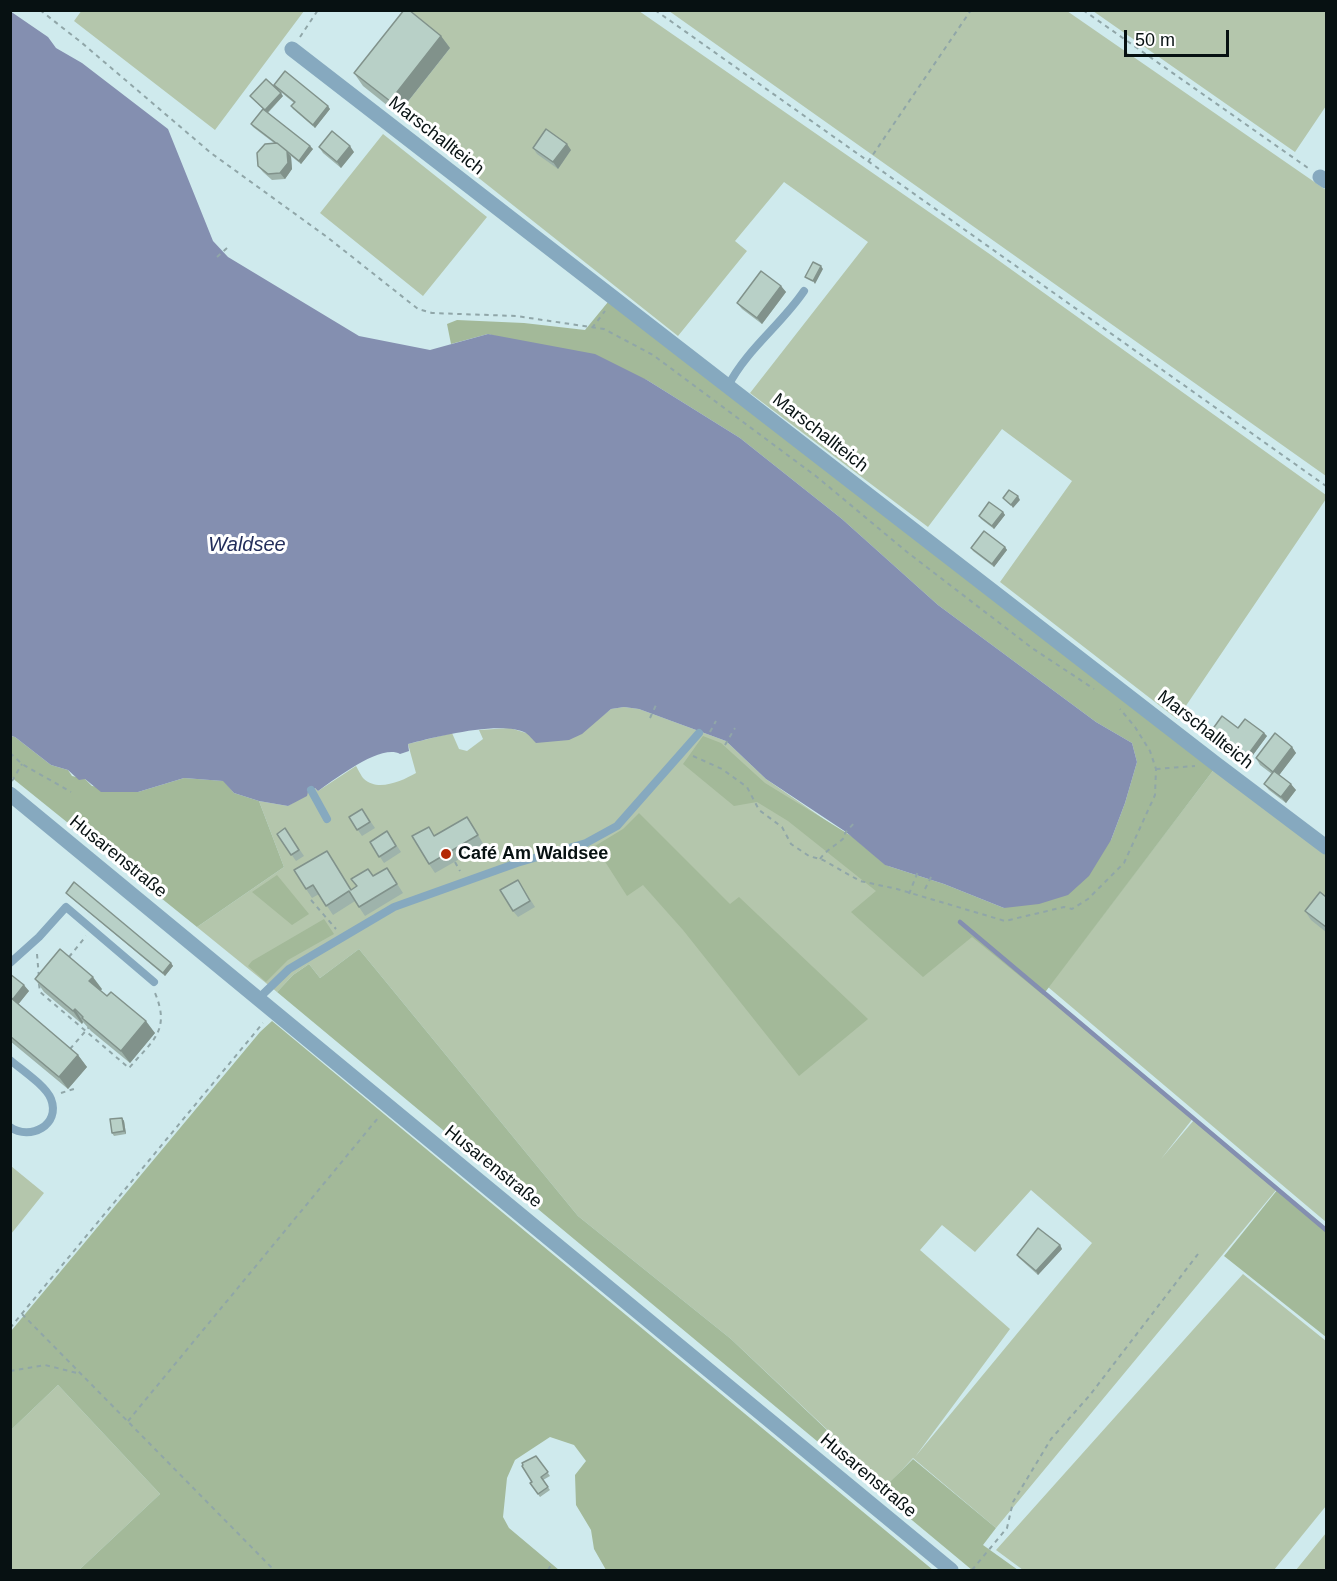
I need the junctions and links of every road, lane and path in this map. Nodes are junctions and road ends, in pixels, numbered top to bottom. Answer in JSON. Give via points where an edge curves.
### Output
{"nodes":[{"id":1,"x":40,"y":10,"type":"edge"},
{"id":2,"x":318,"y":10,"type":"edge"},
{"id":3,"x":655,"y":10,"type":"edge"},
{"id":4,"x":971,"y":10,"type":"edge"},
{"id":5,"x":1083,"y":10,"type":"edge"},
{"id":6,"x":292,"y":49,"type":"joint"},
{"id":7,"x":868,"y":162,"type":"junction"},
{"id":8,"x":1323,"y":179,"type":"edge"},
{"id":9,"x":227,"y":248,"type":"dead end"},
{"id":10,"x":217,"y":257,"type":"dead end"},
{"id":11,"x":804,"y":291,"type":"dead end"},
{"id":12,"x":615,"y":299,"type":"junction"},
{"id":13,"x":592,"y":328,"type":"junction"},
{"id":14,"x":728,"y":386,"type":"junction"},
{"id":15,"x":1326,"y":486,"type":"edge"},
{"id":16,"x":1100,"y":694,"type":"dead end"},
{"id":17,"x":656,"y":705,"type":"dead end"},
{"id":18,"x":1116,"y":705,"type":"dead end"},
{"id":19,"x":650,"y":718,"type":"dead end"},
{"id":20,"x":716,"y":722,"type":"dead end"},
{"id":21,"x":735,"y":728,"type":"dead end"},
{"id":22,"x":699,"y":733,"type":"dead end"},
{"id":23,"x":707,"y":738,"type":"dead end"},
{"id":24,"x":725,"y":745,"type":"dead end"},
{"id":25,"x":10,"y":753,"type":"edge"},
{"id":26,"x":679,"y":758,"type":"junction"},
{"id":27,"x":22,"y":764,"type":"junction"},
{"id":28,"x":1216,"y":764,"type":"junction"},
{"id":29,"x":1156,"y":769,"type":"junction"},
{"id":30,"x":10,"y":784,"type":"edge"},
{"id":31,"x":311,"y":790,"type":"dead end"},
{"id":32,"x":71,"y":792,"type":"dead end"},
{"id":33,"x":10,"y":794,"type":"edge"},
{"id":34,"x":327,"y":819,"type":"dead end"},
{"id":35,"x":856,"y":821,"type":"dead end"},
{"id":36,"x":1326,"y":847,"type":"edge"},
{"id":37,"x":820,"y":859,"type":"junction"},
{"id":38,"x":919,"y":869,"type":"dead end"},
{"id":39,"x":932,"y":875,"type":"dead end"},
{"id":40,"x":926,"y":889,"type":"dead end"},
{"id":41,"x":909,"y":894,"type":"junction"},
{"id":42,"x":310,"y":900,"type":"edge"},
{"id":43,"x":92,"y":929,"type":"junction"},
{"id":44,"x":342,"y":936,"type":"junction"},
{"id":45,"x":33,"y":943,"type":"junction"},
{"id":46,"x":10,"y":963,"type":"edge"},
{"id":47,"x":62,"y":965,"type":"edge"},
{"id":48,"x":154,"y":982,"type":"joint"},
{"id":49,"x":47,"y":983,"type":"edge"},
{"id":50,"x":40,"y":992,"type":"junction"},
{"id":51,"x":259,"y":998,"type":"junction"},
{"id":52,"x":262,"y":1024,"type":"dead end"},
{"id":53,"x":89,"y":1027,"type":"edge"},
{"id":54,"x":86,"y":1031,"type":"junction"},
{"id":55,"x":68,"y":1052,"type":"edge"},
{"id":56,"x":10,"y":1060,"type":"edge"},
{"id":57,"x":77,"y":1088,"type":"dead end"},
{"id":58,"x":49,"y":1096,"type":"junction"},
{"id":59,"x":388,"y":1106,"type":"junction"},
{"id":60,"x":10,"y":1127,"type":"edge"},
{"id":61,"x":1198,"y":1254,"type":"dead end"},
{"id":62,"x":22,"y":1314,"type":"junction"},
{"id":63,"x":10,"y":1328,"type":"edge"},
{"id":64,"x":10,"y":1371,"type":"edge"},
{"id":65,"x":82,"y":1374,"type":"junction"},
{"id":66,"x":128,"y":1421,"type":"junction"},
{"id":67,"x":551,"y":1565,"type":"dead end"},
{"id":68,"x":274,"y":1570,"type":"edge"},
{"id":69,"x":548,"y":1570,"type":"edge"},
{"id":70,"x":951,"y":1570,"type":"edge"},
{"id":71,"x":972,"y":1570,"type":"edge"}],
"edges":[{"from":1,"to":13,"type":"path","via":[[211,153],[418,309],[516,316]]},
{"from":2,"to":6,"type":"path"},
{"from":3,"to":7,"type":"path"},
{"from":4,"to":7,"type":"path"},
{"from":5,"to":8,"type":"path"},
{"from":6,"to":12,"type":"street","name":"Marschallteich"},
{"from":7,"to":15,"type":"path"},
{"from":9,"to":10,"type":"path"},
{"from":11,"to":14,"type":"lane","via":[[790,312],[735,371]]},
{"from":12,"to":13,"type":"path"},
{"from":12,"to":14,"type":"street","name":"Marschallteich"},
{"from":13,"to":16,"type":"path","via":[[604,330],[653,355],[817,477],[1032,648]]},
{"from":14,"to":28,"type":"street","name":"Marschallteich"},
{"from":17,"to":19,"type":"path"},
{"from":18,"to":29,"type":"path","via":[[1135,727]]},
{"from":20,"to":23,"type":"path"},
{"from":21,"to":24,"type":"path"},
{"from":22,"to":26,"type":"lane"},
{"from":25,"to":27,"type":"path"},
{"from":26,"to":37,"type":"path","via":[[692,755],[722,769],[747,787],[759,810],[782,826],[791,844]]},
{"from":26,"to":44,"type":"lane","via":[[617,826],[586,843],[394,907]]},
{"from":27,"to":30,"type":"path"},
{"from":27,"to":32,"type":"path"},
{"from":28,"to":29,"type":"path"},
{"from":28,"to":36,"type":"street","name":"Marschallteich"},
{"from":29,"to":41,"type":"path","via":[[1155,795],[1124,863],[1088,899],[1072,909],[1064,907],[1005,921]]},
{"from":31,"to":34,"type":"lane"},
{"from":33,"to":51,"type":"street","name":"Husarenstraße"},
{"from":35,"to":37,"type":"path","via":[[839,844]]},
{"from":37,"to":41,"type":"path","via":[[860,881]]},
{"from":38,"to":41,"type":"path"},
{"from":39,"to":40,"type":"path"},
{"from":42,"to":44,"type":"path"},
{"from":43,"to":45,"type":"lane","via":[[66,907]]},
{"from":43,"to":47,"type":"path"},
{"from":43,"to":48,"type":"lane"},
{"from":44,"to":51,"type":"lane","via":[[289,969]]},
{"from":45,"to":46,"type":"lane"},
{"from":45,"to":50,"type":"path","via":[[37,948]]},
{"from":48,"to":54,"type":"path","via":[[163,1020],[159,1034],[129,1068]]},
{"from":49,"to":50,"type":"path"},
{"from":50,"to":54,"type":"path"},
{"from":51,"to":59,"type":"street","name":"Husarenstraße"},
{"from":52,"to":62,"type":"path"},
{"from":53,"to":54,"type":"path"},
{"from":54,"to":55,"type":"path"},
{"from":56,"to":58,"type":"lane"},
{"from":57,"to":58,"type":"path"},
{"from":58,"to":60,"type":"lane","via":[[52,1112],[40,1130],[23,1133]]},
{"from":59,"to":66,"type":"path"},
{"from":59,"to":70,"type":"street","name":"Husarenstraße"},
{"from":61,"to":71,"type":"path","via":[[1052,1439],[1013,1502],[1007,1528]]},
{"from":62,"to":63,"type":"path"},
{"from":62,"to":65,"type":"path"},
{"from":64,"to":65,"type":"path","via":[[45,1365]]},
{"from":65,"to":66,"type":"path"},
{"from":66,"to":68,"type":"path"},
{"from":67,"to":69,"type":"path"}]}
